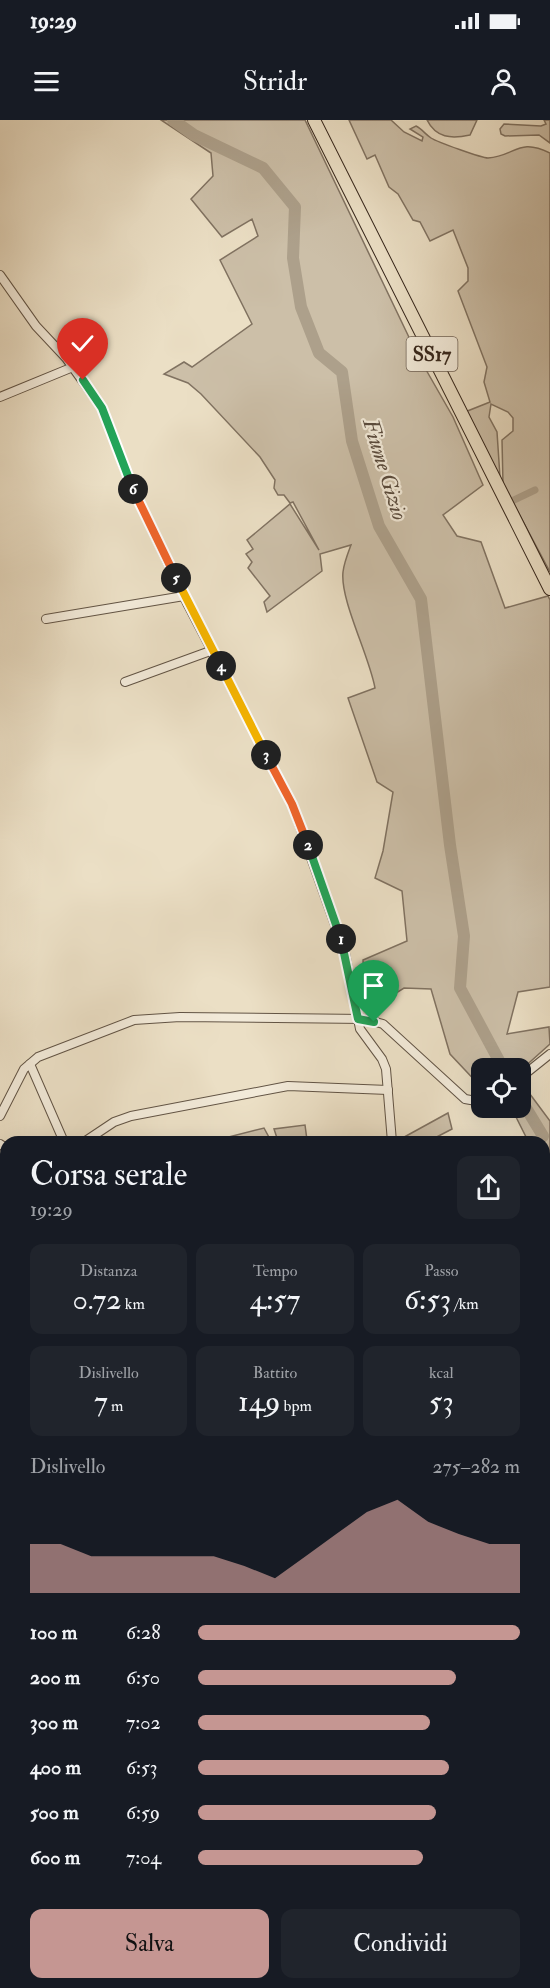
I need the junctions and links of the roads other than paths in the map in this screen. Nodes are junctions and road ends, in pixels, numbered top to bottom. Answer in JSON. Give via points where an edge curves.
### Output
{"nodes":[{"id":1,"x":314,"y":120,"type":"edge"},
{"id":2,"x":0,"y":275,"type":"edge"},
{"id":3,"x":73,"y":368,"type":"junction"},
{"id":4,"x":0,"y":397,"type":"edge"},
{"id":5,"x":550,"y":589,"type":"edge"},
{"id":6,"x":184,"y":596,"type":"junction"},
{"id":7,"x":46,"y":619,"type":"dead end"},
{"id":8,"x":213,"y":650,"type":"junction"},
{"id":9,"x":125,"y":682,"type":"dead end"},
{"id":10,"x":358,"y":1019,"type":"junction"},
{"id":11,"x":550,"y":1053,"type":"edge"},
{"id":12,"x":30,"y":1064,"type":"junction"},
{"id":13,"x":531,"y":1069,"type":"edge"},
{"id":14,"x":388,"y":1090,"type":"junction"},
{"id":15,"x":471,"y":1100,"type":"edge"},
{"id":16,"x":0,"y":1116,"type":"edge"},
{"id":17,"x":61,"y":1136,"type":"edge"},
{"id":18,"x":93,"y":1136,"type":"edge"},
{"id":19,"x":392,"y":1136,"type":"edge"}],
"edges":[{"from":1,"to":5,"type":"main road","number":"SS17","via":[[500,480]]},
{"from":2,"to":3,"type":"street","via":[[36,326]]},
{"from":3,"to":4,"type":"street"},
{"from":3,"to":6,"type":"street","via":[[102,408],[130,483]]},
{"from":6,"to":7,"type":"street"},
{"from":6,"to":8,"type":"street"},
{"from":8,"to":9,"type":"street"},
{"from":8,"to":10,"type":"street","via":[[292,804],[307,842],[345,953]]},
{"from":10,"to":12,"type":"street","via":[[147,1018],[69,1044]]},
{"from":10,"to":14,"type":"street","via":[[365,1037],[382,1059]]},
{"from":10,"to":15,"type":"street","via":[[383,1024],[465,1099]]},
{"from":11,"to":13,"type":"street"},
{"from":12,"to":16,"type":"street"},
{"from":12,"to":17,"type":"street"},
{"from":14,"to":18,"type":"street","via":[[288,1086],[131,1116]]},
{"from":14,"to":19,"type":"street"}]}
